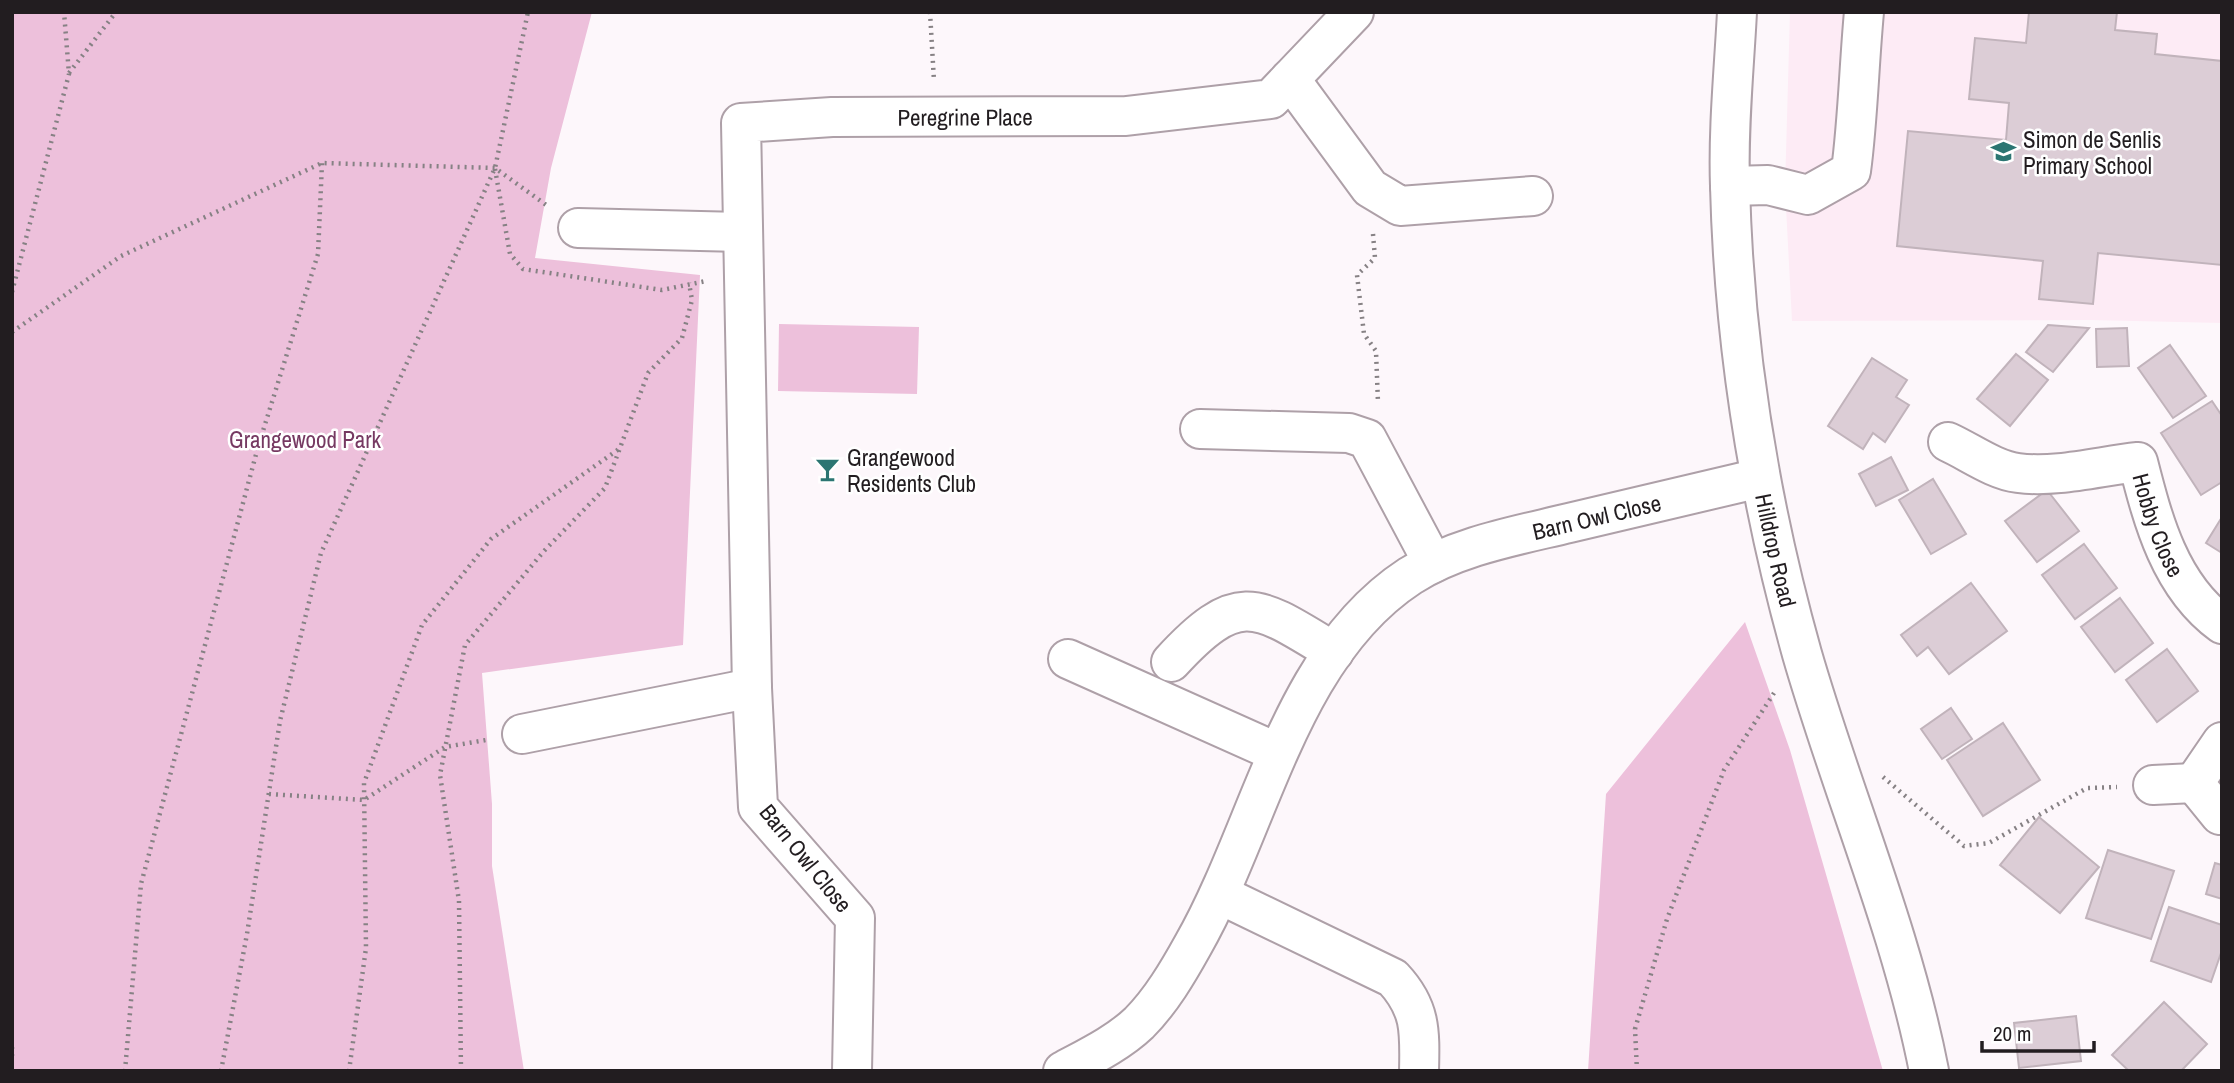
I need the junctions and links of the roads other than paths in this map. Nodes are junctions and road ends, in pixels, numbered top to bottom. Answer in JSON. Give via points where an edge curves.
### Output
{"nodes":[{"id":1,"x":1354,"y":12,"type":"edge"},
{"id":2,"x":1737,"y":12,"type":"edge"},
{"id":3,"x":1864,"y":12,"type":"edge"},
{"id":4,"x":1290,"y":79,"type":"junction"},
{"id":5,"x":1730,"y":186,"type":"junction"},
{"id":6,"x":1533,"y":196,"type":"dead end"},
{"id":7,"x":578,"y":228,"type":"road end"},
{"id":8,"x":741,"y":232,"type":"junction"},
{"id":9,"x":1200,"y":429,"type":"dead end"},
{"id":10,"x":1948,"y":442,"type":"dead end"},
{"id":11,"x":1760,"y":478,"type":"junction"},
{"id":12,"x":1433,"y":563,"type":"junction"},
{"id":13,"x":2222,"y":624,"type":"edge"},
{"id":14,"x":1334,"y":652,"type":"junction"},
{"id":15,"x":1068,"y":659,"type":"dead end"},
{"id":16,"x":1171,"y":662,"type":"dead end"},
{"id":17,"x":752,"y":688,"type":"junction"},
{"id":18,"x":522,"y":734,"type":"road end"},
{"id":19,"x":2222,"y":742,"type":"edge"},
{"id":20,"x":1276,"y":752,"type":"junction"},
{"id":21,"x":2194,"y":783,"type":"junction"},
{"id":22,"x":2153,"y":785,"type":"road end"},
{"id":23,"x":2220,"y":815,"type":"edge"},
{"id":24,"x":1221,"y":895,"type":"junction"},
{"id":25,"x":852,"y":1071,"type":"edge"},
{"id":26,"x":1063,"y":1071,"type":"edge"},
{"id":27,"x":1419,"y":1071,"type":"edge"},
{"id":28,"x":1929,"y":1071,"type":"edge"}],
"edges":[{"from":1,"to":4,"type":"street","name":"Peregrine Place"},
{"from":2,"to":5,"type":"street","name":"Hilldrop Road"},
{"from":3,"to":5,"type":"street","via":[[1851,171],[1808,195],[1768,185]]},
{"from":4,"to":6,"type":"street","via":[[1370,188],[1399,206]]},
{"from":4,"to":8,"type":"street","name":"Peregrine Place","via":[[1271,99],[1126,116],[832,117],[741,123]]},
{"from":5,"to":11,"type":"street","name":"Hilldrop Road","via":[[1745,397]]},
{"from":7,"to":8,"type":"street"},
{"from":8,"to":17,"type":"street","name":"Barn Owl Close"},
{"from":9,"to":12,"type":"street","via":[[1349,433],[1367,439]]},
{"from":10,"to":13,"type":"street","name":"Hobby Close","via":[[2018,473],[2138,461],[2149,508],[2175,570],[2203,610]]},
{"from":11,"to":12,"type":"street","name":"Barn Owl Close","via":[[1483,544]]},
{"from":11,"to":28,"type":"street","name":"Hilldrop Road","via":[[1802,651],[1887,914]]},
{"from":12,"to":14,"type":"street","name":"Barn Owl Close","via":[[1376,601]]},
{"from":14,"to":16,"type":"street","via":[[1274,616],[1248,610],[1219,618]]},
{"from":14,"to":20,"type":"street","name":"Barn Owl Close"},
{"from":15,"to":20,"type":"street"},
{"from":17,"to":18,"type":"street"},
{"from":17,"to":25,"type":"street","name":"Barn Owl Close","via":[[758,807],[855,918]]},
{"from":19,"to":21,"type":"street"},
{"from":20,"to":24,"type":"street","name":"Barn Owl Close"},
{"from":21,"to":22,"type":"street"},
{"from":21,"to":23,"type":"street"},
{"from":24,"to":26,"type":"street","name":"Barn Owl Close","via":[[1176,976],[1139,1023]]},
{"from":24,"to":27,"type":"street","via":[[1393,978],[1411,997],[1420,1036]]}]}
